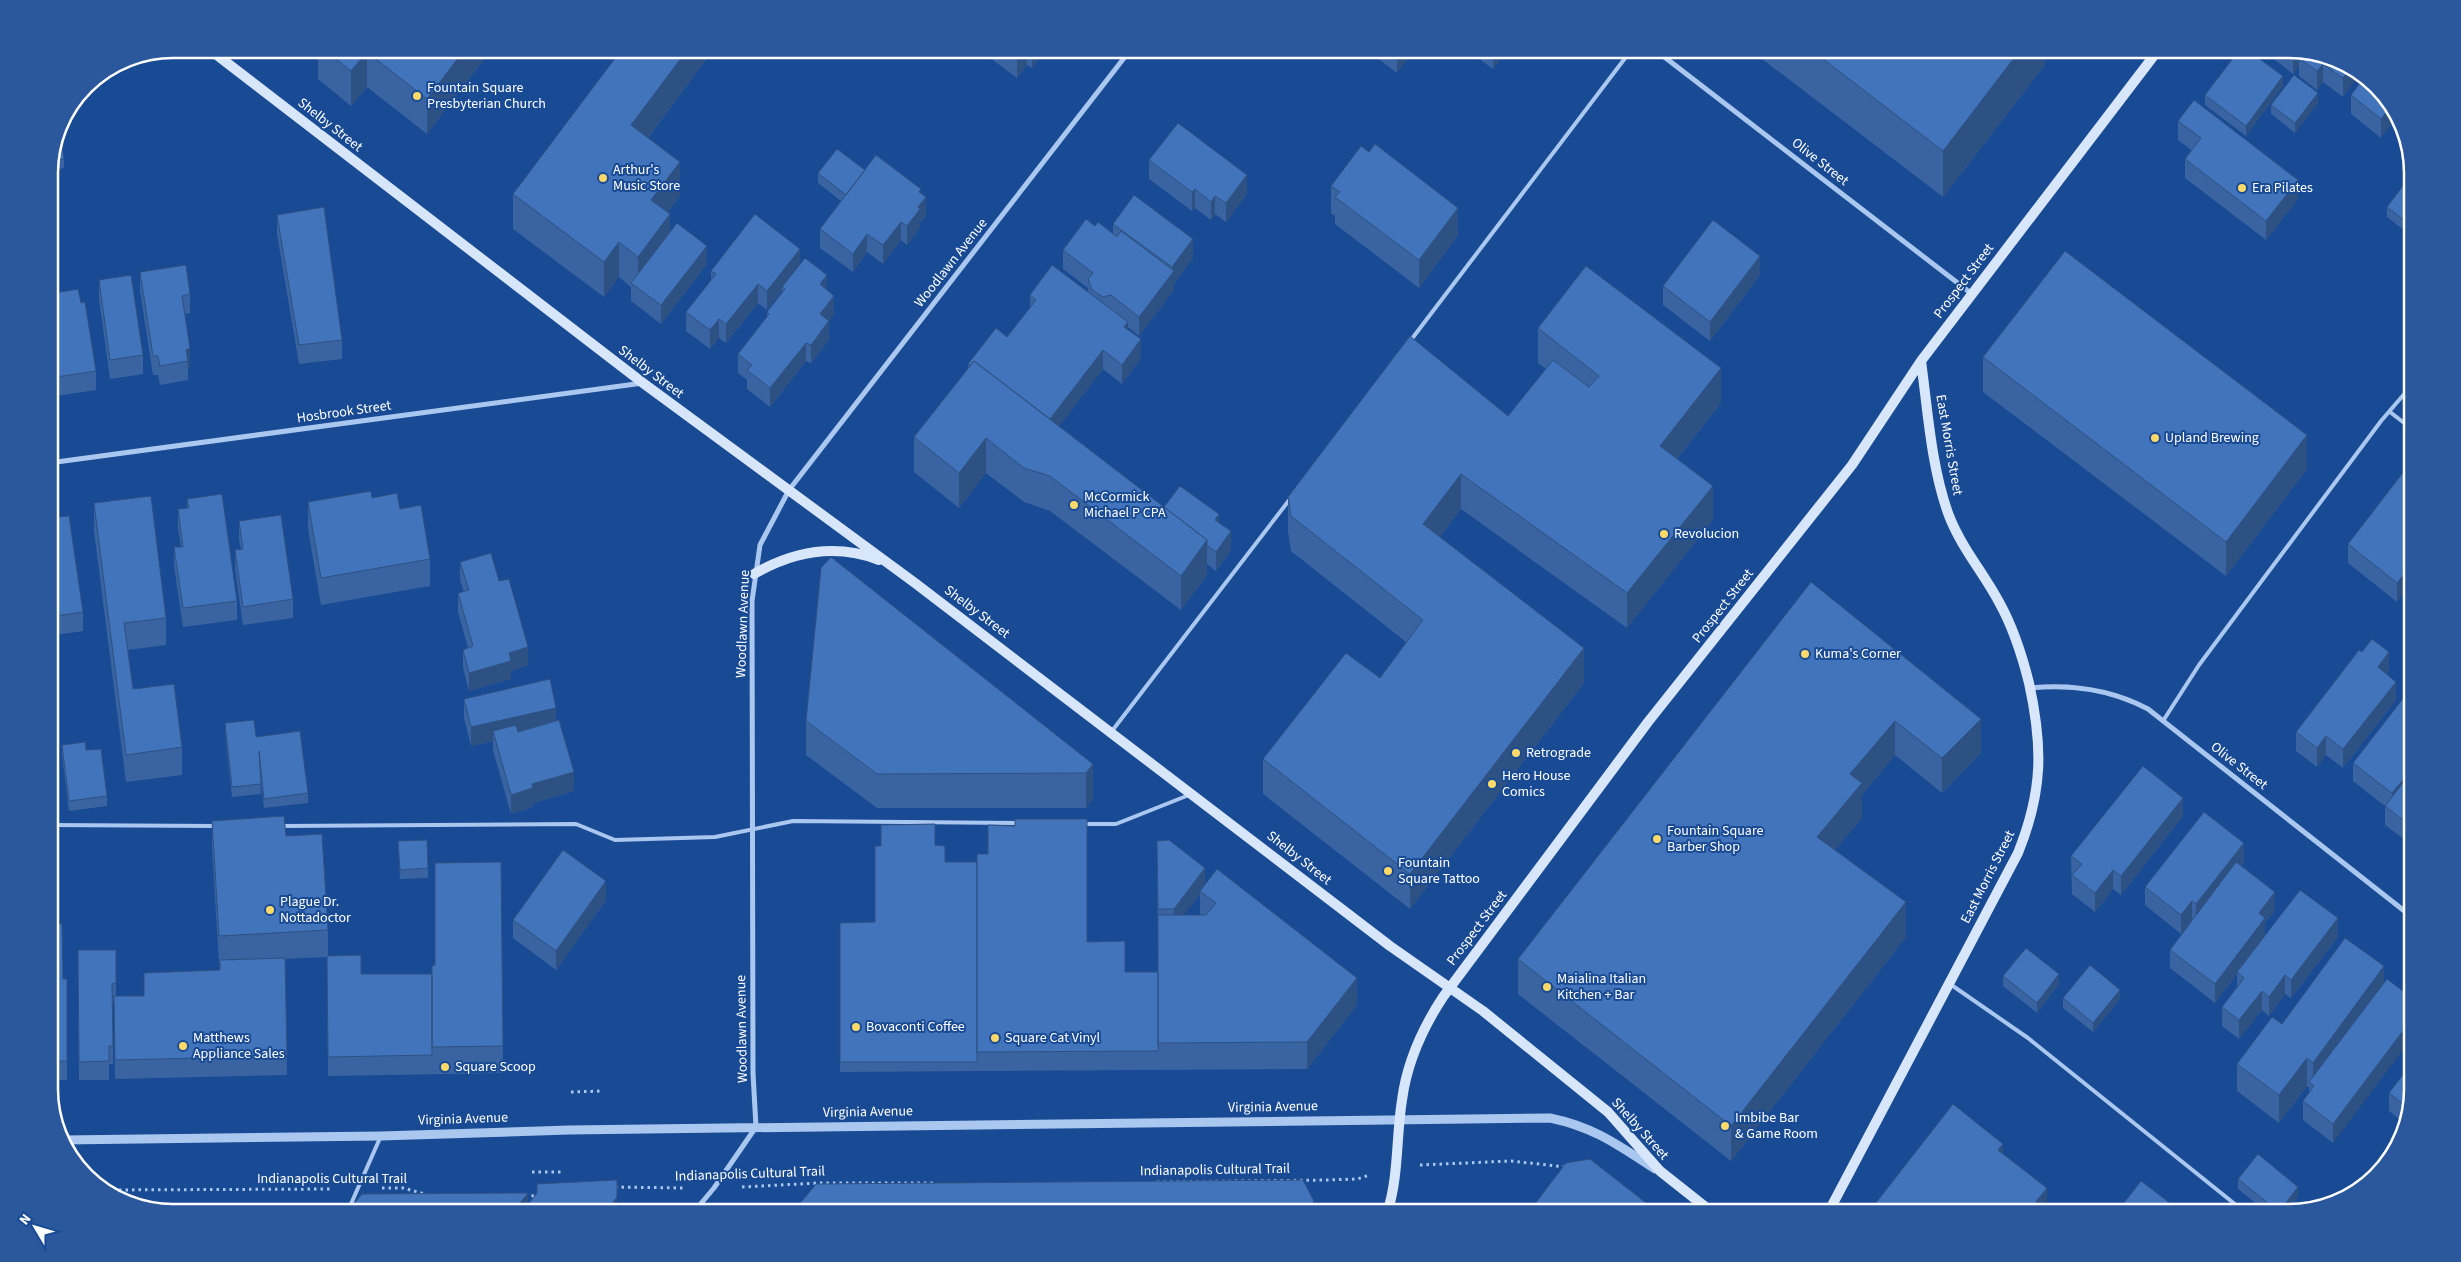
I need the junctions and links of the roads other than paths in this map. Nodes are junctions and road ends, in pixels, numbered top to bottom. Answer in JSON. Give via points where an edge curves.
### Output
{"nodes":[{"id":1,"x":219,"y":57,"type":"edge"},
{"id":2,"x":1125,"y":57,"type":"edge"},
{"id":3,"x":1626,"y":57,"type":"edge"},
{"id":4,"x":1664,"y":57,"type":"edge"},
{"id":5,"x":2153,"y":57,"type":"edge"},
{"id":6,"x":1972,"y":294,"type":"junction"},
{"id":7,"x":1407,"y":345,"type":"edge"},
{"id":8,"x":1921,"y":361,"type":"junction"},
{"id":9,"x":643,"y":383,"type":"junction"},
{"id":10,"x":2403,"y":396,"type":"edge"},
{"id":11,"x":2390,"y":412,"type":"junction"},
{"id":12,"x":2403,"y":422,"type":"edge"},
{"id":13,"x":58,"y":462,"type":"edge"},
{"id":14,"x":789,"y":490,"type":"junction"},
{"id":15,"x":1294,"y":494,"type":"edge"},
{"id":16,"x":891,"y":565,"type":"junction"},
{"id":17,"x":754,"y":574,"type":"junction"},
{"id":18,"x":2030,"y":688,"type":"junction"},
{"id":19,"x":2163,"y":721,"type":"junction"},
{"id":20,"x":1112,"y":731,"type":"junction"},
{"id":21,"x":1193,"y":794,"type":"junction"},
{"id":22,"x":1028,"y":823,"type":"edge"},
{"id":23,"x":1077,"y":824,"type":"edge"},
{"id":24,"x":58,"y":826,"type":"edge"},
{"id":25,"x":222,"y":826,"type":"edge"},
{"id":26,"x":270,"y":826,"type":"edge"},
{"id":27,"x":753,"y":830,"type":"junction"},
{"id":28,"x":2404,"y":911,"type":"edge"},
{"id":29,"x":1948,"y":983,"type":"junction"},
{"id":30,"x":1451,"y":986,"type":"junction"},
{"id":31,"x":1400,"y":1120,"type":"junction"},
{"id":32,"x":756,"y":1127,"type":"junction"},
{"id":33,"x":381,"y":1136,"type":"junction"},
{"id":34,"x":69,"y":1140,"type":"edge"},
{"id":35,"x":1660,"y":1172,"type":"junction"},
{"id":36,"x":352,"y":1204,"type":"edge"},
{"id":37,"x":701,"y":1204,"type":"edge"},
{"id":38,"x":1390,"y":1204,"type":"edge"},
{"id":39,"x":1701,"y":1204,"type":"edge"},
{"id":40,"x":1833,"y":1204,"type":"edge"},
{"id":41,"x":2235,"y":1204,"type":"edge"}],
"edges":[{"from":1,"to":9,"type":"main road","name":"Shelby Street"},
{"from":2,"to":14,"type":"street","name":"Woodlawn Avenue"},
{"from":3,"to":7,"type":"lane"},
{"from":4,"to":6,"type":"street","name":"Olive Street"},
{"from":5,"to":6,"type":"main road","name":"Prospect Street"},
{"from":6,"to":8,"type":"main road","name":"Prospect Street"},
{"from":8,"to":18,"type":"main road","name":"East Morris Street","via":[[1938,475],[1949,515],[2010,624]]},
{"from":8,"to":30,"type":"main road","name":"Prospect Street","via":[[1852,465],[1648,722]]},
{"from":9,"to":13,"type":"street","name":"Hosbrook Street"},
{"from":9,"to":14,"type":"main road","name":"Shelby Street"},
{"from":10,"to":11,"type":"lane"},
{"from":11,"to":12,"type":"lane"},
{"from":11,"to":19,"type":"lane","via":[[2199,665]]},
{"from":14,"to":16,"type":"main road","name":"Shelby Street"},
{"from":14,"to":17,"type":"street","name":"Woodlawn Avenue","via":[[760,546]]},
{"from":15,"to":20,"type":"lane"},
{"from":16,"to":17,"type":"main road","via":[[862,554],[827,550],[798,554]]},
{"from":16,"to":20,"type":"main road","name":"Shelby Street"},
{"from":17,"to":27,"type":"street","name":"Woodlawn Avenue"},
{"from":18,"to":19,"type":"street","name":"Olive Street","via":[[2066,685],[2090,688],[2137,703]]},
{"from":18,"to":29,"type":"main road","name":"East Morris Street","via":[[2039,743],[2038,781],[2031,818],[2018,852]]},
{"from":19,"to":28,"type":"street","name":"Olive Street"},
{"from":20,"to":21,"type":"main road","name":"Shelby Street"},
{"from":21,"to":23,"type":"lane","via":[[1116,824]]},
{"from":21,"to":30,"type":"main road","name":"Shelby Street","via":[[1390,946]]},
{"from":22,"to":27,"type":"lane","via":[[793,821]]},
{"from":24,"to":25,"type":"lane"},
{"from":26,"to":27,"type":"lane","via":[[576,824],[615,840],[715,837]]},
{"from":27,"to":32,"type":"street","name":"Woodlawn Avenue"},
{"from":29,"to":40,"type":"main road","name":"East Morris Street"},
{"from":29,"to":41,"type":"lane","via":[[2028,1038]]},
{"from":30,"to":31,"type":"main road","name":"Prospect Street","via":[[1429,1019],[1414,1052],[1404,1083]]},
{"from":30,"to":35,"type":"main road","name":"Shelby Street","via":[[1608,1112]]},
{"from":31,"to":32,"type":"street","name":"Virginia Avenue"},
{"from":31,"to":35,"type":"street","name":"Virginia Avenue","via":[[1550,1118],[1594,1131]]},
{"from":31,"to":38,"type":"main road","name":"Prospect Street"},
{"from":32,"to":33,"type":"street","name":"Virginia Avenue"},
{"from":32,"to":37,"type":"street"},
{"from":33,"to":34,"type":"street","name":"Virginia Avenue"},
{"from":33,"to":36,"type":"lane"},
{"from":35,"to":39,"type":"main road","name":"Shelby Street"}]}
